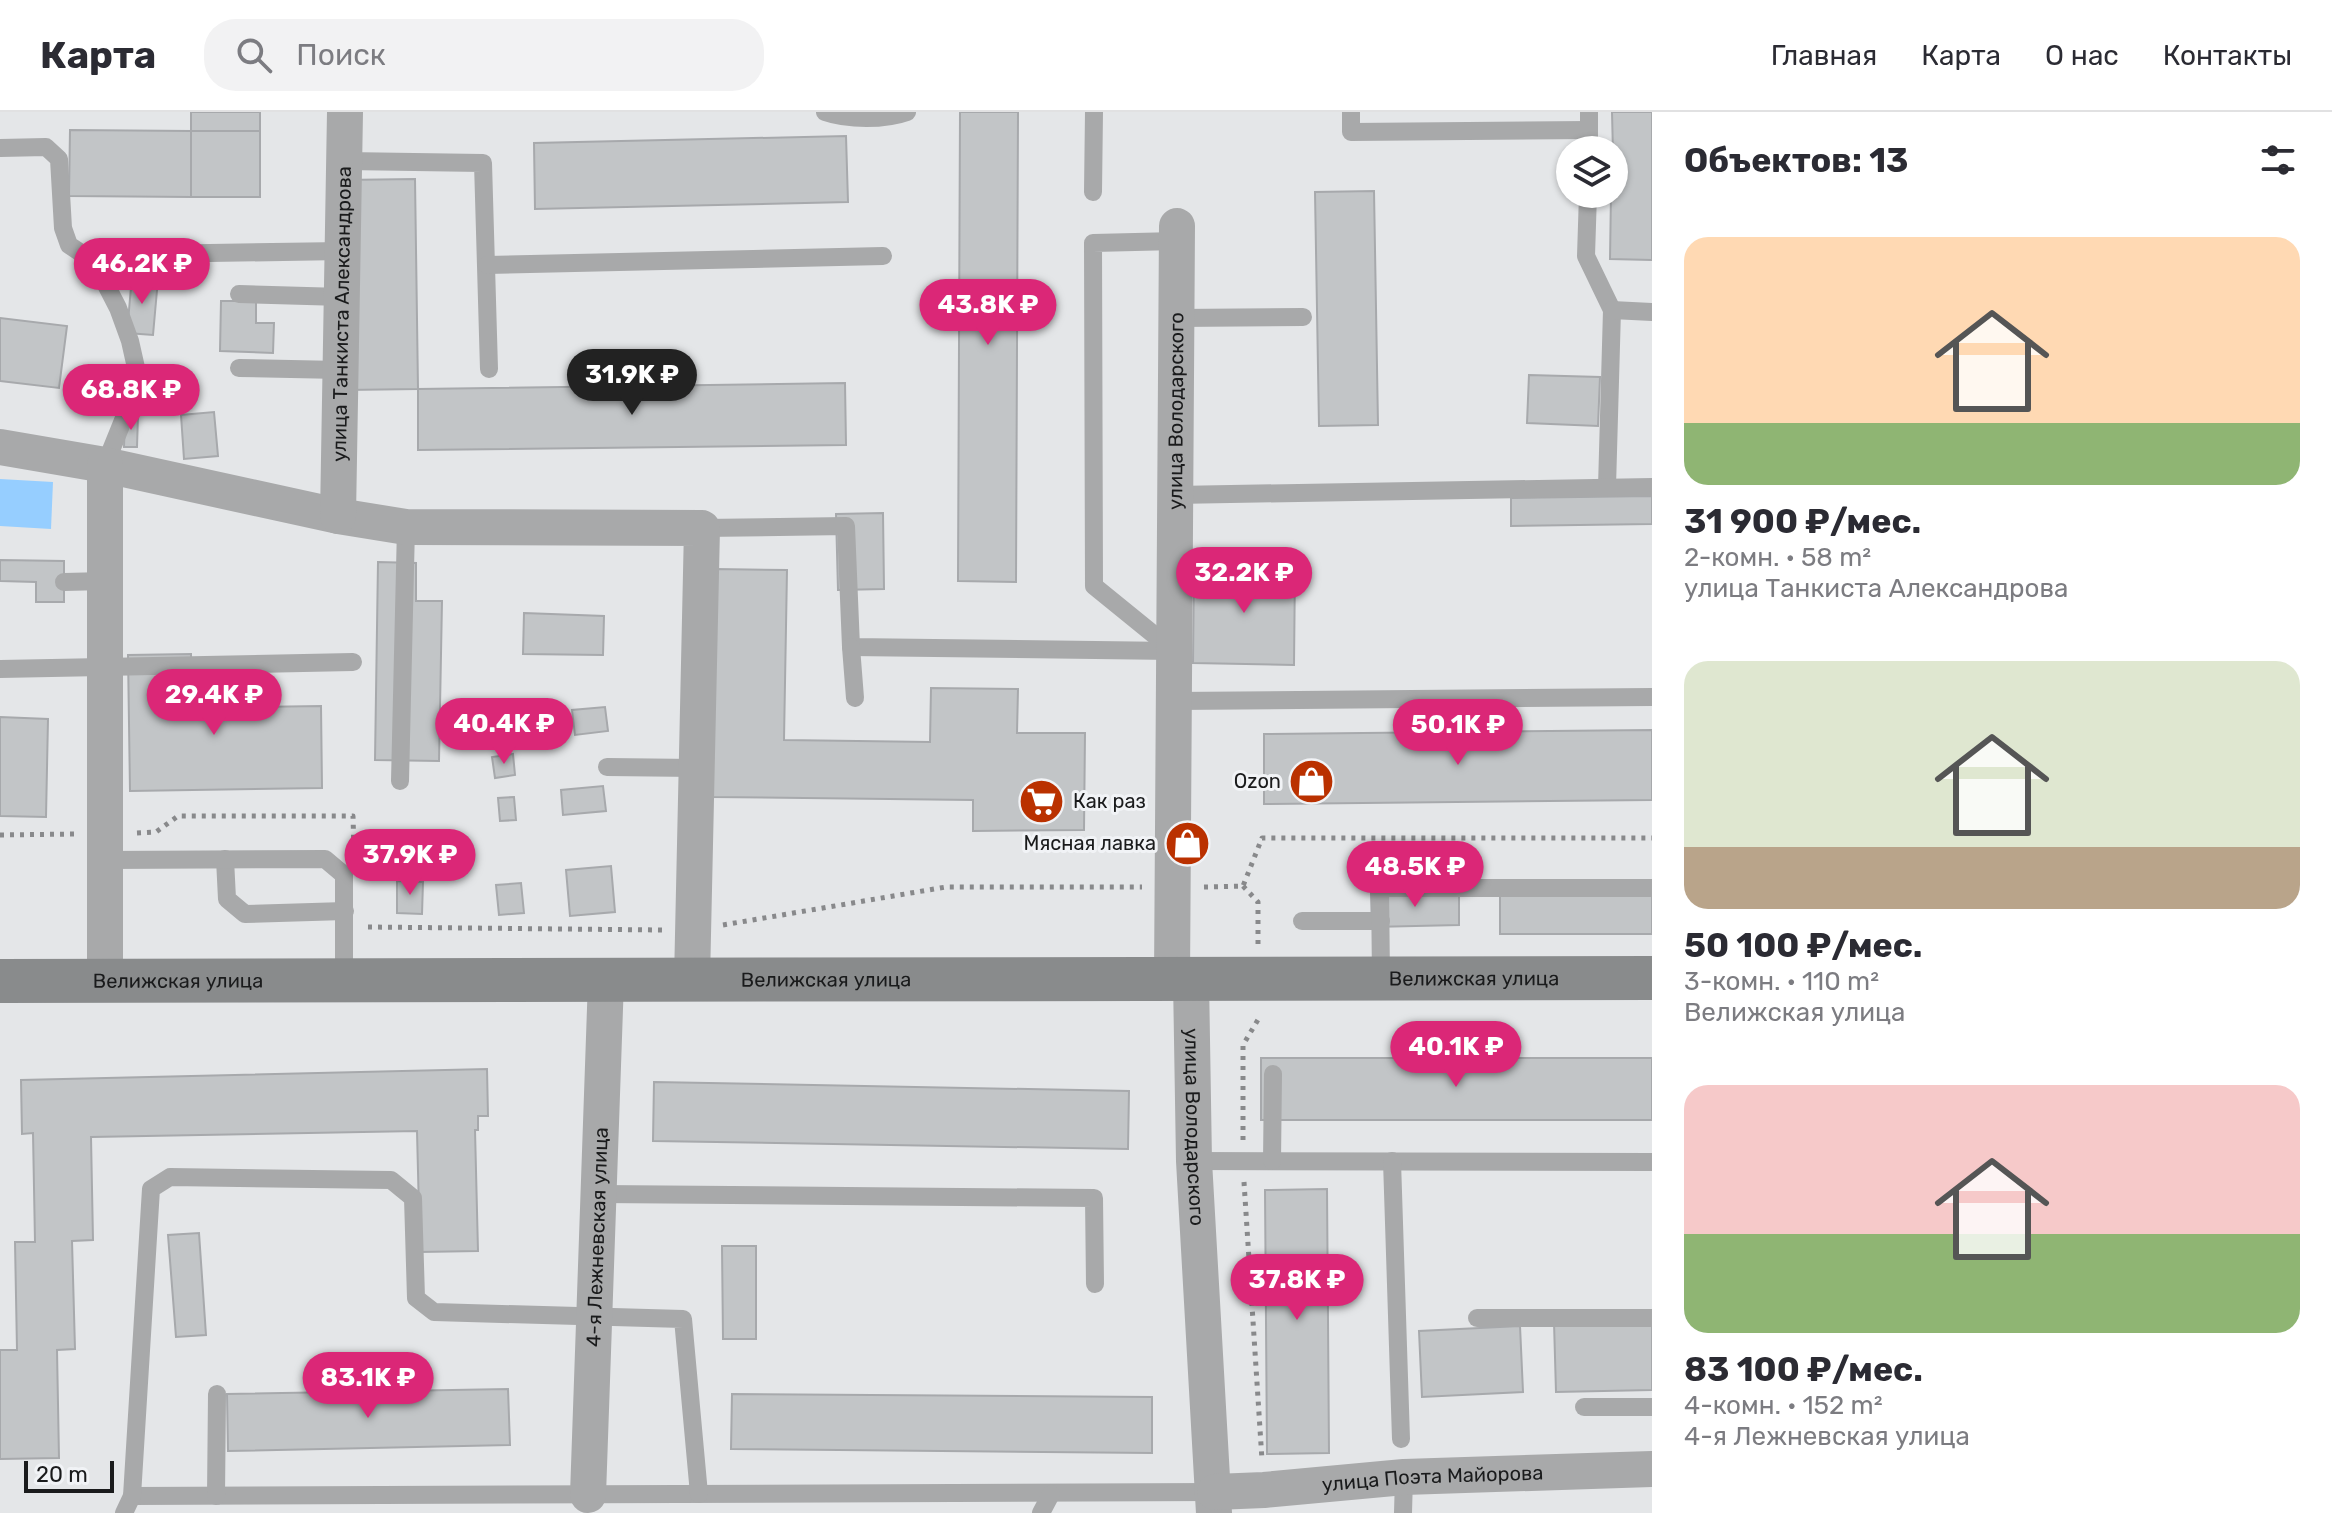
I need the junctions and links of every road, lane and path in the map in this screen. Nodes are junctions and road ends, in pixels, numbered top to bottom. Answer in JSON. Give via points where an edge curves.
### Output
{"nodes":[{"id":1,"x":345,"y":112,"type":"edge"},
{"id":2,"x":825,"y":112,"type":"edge"},
{"id":3,"x":907,"y":112,"type":"edge"},
{"id":4,"x":1094,"y":112,"type":"edge"},
{"id":5,"x":1351,"y":112,"type":"edge"},
{"id":6,"x":1589,"y":121,"type":"edge"},
{"id":7,"x":0,"y":148,"type":"edge"},
{"id":8,"x":345,"y":161,"type":"junction"},
{"id":9,"x":1093,"y":192,"type":"dead end"},
{"id":10,"x":1588,"y":208,"type":"edge"},
{"id":11,"x":1177,"y":233,"type":"joint"},
{"id":12,"x":343,"y":251,"type":"junction"},
{"id":13,"x":84,"y":255,"type":"junction"},
{"id":14,"x":883,"y":256,"type":"dead end"},
{"id":15,"x":487,"y":265,"type":"junction"},
{"id":16,"x":239,"y":294,"type":"dead end"},
{"id":17,"x":342,"y":297,"type":"junction"},
{"id":18,"x":1612,"y":310,"type":"junction"},
{"id":19,"x":1652,"y":312,"type":"edge"},
{"id":20,"x":1303,"y":317,"type":"dead end"},
{"id":21,"x":1176,"y":318,"type":"junction"},
{"id":22,"x":239,"y":368,"type":"dead end"},
{"id":23,"x":489,"y":369,"type":"dead end"},
{"id":24,"x":340,"y":370,"type":"junction"},
{"id":25,"x":0,"y":447,"type":"edge"},
{"id":26,"x":105,"y":465,"type":"junction"},
{"id":27,"x":1607,"y":487,"type":"junction"},
{"id":28,"x":1652,"y":487,"type":"edge"},
{"id":29,"x":1175,"y":495,"type":"junction"},
{"id":30,"x":338,"y":516,"type":"junction"},
{"id":31,"x":406,"y":527,"type":"junction"},
{"id":32,"x":702,"y":528,"type":"junction"},
{"id":33,"x":105,"y":581,"type":"junction"},
{"id":34,"x":64,"y":582,"type":"dead end"},
{"id":35,"x":851,"y":647,"type":"junction"},
{"id":36,"x":1174,"y":651,"type":"junction"},
{"id":37,"x":353,"y":662,"type":"dead end"},
{"id":38,"x":105,"y":668,"type":"junction"},
{"id":39,"x":0,"y":669,"type":"edge"},
{"id":40,"x":1652,"y":697,"type":"edge"},
{"id":41,"x":855,"y":698,"type":"dead end"},
{"id":42,"x":1174,"y":701,"type":"junction"},
{"id":43,"x":607,"y":767,"type":"dead end"},
{"id":44,"x":696,"y":768,"type":"junction"},
{"id":45,"x":400,"y":781,"type":"dead end"},
{"id":46,"x":0,"y":835,"type":"edge"},
{"id":47,"x":1652,"y":838,"type":"edge"},
{"id":48,"x":105,"y":847,"type":"junction"},
{"id":49,"x":225,"y":859,"type":"junction"},
{"id":50,"x":354,"y":864,"type":"dead end"},
{"id":51,"x":1172,"y":887,"type":"junction"},
{"id":52,"x":1652,"y":888,"type":"edge"},
{"id":53,"x":350,"y":919,"type":"junction"},
{"id":54,"x":1302,"y":921,"type":"dead end"},
{"id":55,"x":1381,"y":921,"type":"junction"},
{"id":56,"x":693,"y":930,"type":"junction"},
{"id":57,"x":1381,"y":978,"type":"junction"},
{"id":58,"x":1652,"y":978,"type":"edge"},
{"id":59,"x":1182,"y":979,"type":"junction"},
{"id":60,"x":344,"y":980,"type":"junction"},
{"id":61,"x":606,"y":980,"type":"junction"},
{"id":62,"x":692,"y":980,"type":"junction"},
{"id":63,"x":0,"y":981,"type":"edge"},
{"id":64,"x":105,"y":981,"type":"junction"},
{"id":65,"x":1259,"y":1018,"type":"dead end"},
{"id":66,"x":1273,"y":1074,"type":"dead end"},
{"id":67,"x":1194,"y":1161,"type":"junction"},
{"id":68,"x":1272,"y":1161,"type":"junction"},
{"id":69,"x":1392,"y":1161,"type":"junction"},
{"id":70,"x":1243,"y":1162,"type":"junction"},
{"id":71,"x":1652,"y":1162,"type":"edge"},
{"id":72,"x":599,"y":1194,"type":"junction"},
{"id":73,"x":1095,"y":1284,"type":"dead end"},
{"id":74,"x":594,"y":1316,"type":"junction"},
{"id":75,"x":1477,"y":1318,"type":"dead end"},
{"id":76,"x":1652,"y":1318,"type":"edge"},
{"id":77,"x":217,"y":1394,"type":"dead end"},
{"id":78,"x":1584,"y":1407,"type":"dead end"},
{"id":79,"x":1652,"y":1407,"type":"edge"},
{"id":80,"x":1401,"y":1439,"type":"dead end"},
{"id":81,"x":1652,"y":1469,"type":"edge"},
{"id":82,"x":1404,"y":1477,"type":"junction"},
{"id":83,"x":1264,"y":1490,"type":"junction"},
{"id":84,"x":699,"y":1494,"type":"junction"},
{"id":85,"x":1051,"y":1494,"type":"junction"},
{"id":86,"x":216,"y":1496,"type":"junction"},
{"id":87,"x":1214,"y":1503,"type":"edge"},
{"id":88,"x":588,"y":1504,"type":"edge"},
{"id":89,"x":128,"y":1505,"type":"edge"},
{"id":90,"x":1041,"y":1513,"type":"edge"},
{"id":91,"x":1403,"y":1513,"type":"edge"}],
"edges":[{"from":1,"to":8,"type":"street","name":"улица Танкиста Александрова"},
{"from":2,"to":3,"type":"lane","via":[[886,117]]},
{"from":4,"to":9,"type":"lane"},
{"from":5,"to":6,"type":"lane","via":[[1351,132]]},
{"from":7,"to":13,"type":"lane","via":[[46,147],[59,159],[63,228],[69,245]]},
{"from":8,"to":12,"type":"street","name":"улица Танкиста Александрова"},
{"from":8,"to":15,"type":"lane","via":[[483,163]]},
{"from":10,"to":18,"type":"lane","via":[[1586,256]]},
{"from":11,"to":21,"type":"street","name":"улица Володарского"},
{"from":11,"to":36,"type":"lane","via":[[1093,243],[1094,586]]},
{"from":12,"to":13,"type":"lane"},
{"from":12,"to":17,"type":"street","name":"улица Танкиста Александрова"},
{"from":13,"to":26,"type":"lane","via":[[118,308],[139,381]]},
{"from":14,"to":15,"type":"lane"},
{"from":15,"to":23,"type":"lane"},
{"from":16,"to":17,"type":"lane"},
{"from":17,"to":24,"type":"street","name":"улица Танкиста Александрова"},
{"from":18,"to":19,"type":"lane"},
{"from":18,"to":27,"type":"lane"},
{"from":20,"to":21,"type":"lane"},
{"from":21,"to":29,"type":"street","name":"улица Володарского"},
{"from":22,"to":24,"type":"lane"},
{"from":24,"to":30,"type":"street","name":"улица Танкиста Александрова"},
{"from":25,"to":26,"type":"street"},
{"from":26,"to":30,"type":"street"},
{"from":26,"to":33,"type":"street"},
{"from":27,"to":28,"type":"lane"},
{"from":27,"to":29,"type":"lane"},
{"from":29,"to":36,"type":"street","name":"улица Володарского"},
{"from":30,"to":31,"type":"street"},
{"from":31,"to":32,"type":"street"},
{"from":31,"to":45,"type":"lane"},
{"from":32,"to":35,"type":"lane","via":[[846,526]]},
{"from":32,"to":44,"type":"street"},
{"from":33,"to":34,"type":"lane"},
{"from":33,"to":38,"type":"street"},
{"from":35,"to":36,"type":"lane"},
{"from":35,"to":41,"type":"lane"},
{"from":36,"to":42,"type":"street","name":"улица Володарского"},
{"from":37,"to":38,"type":"lane"},
{"from":38,"to":39,"type":"lane"},
{"from":38,"to":48,"type":"street"},
{"from":40,"to":42,"type":"lane"},
{"from":42,"to":51,"type":"street","name":"улица Володарского"},
{"from":43,"to":44,"type":"lane"},
{"from":44,"to":56,"type":"street"},
{"from":46,"to":48,"type":"path"},
{"from":47,"to":51,"type":"path","via":[[1262,838],[1243,886]]},
{"from":48,"to":49,"type":"lane"},
{"from":48,"to":50,"type":"path","via":[[156,832],[178,816],[353,816]]},
{"from":48,"to":64,"type":"street"},
{"from":49,"to":53,"type":"lane","via":[[227,899],[245,914]]},
{"from":49,"to":53,"type":"lane","via":[[325,859],[344,875]]},
{"from":51,"to":56,"type":"path","via":[[946,887]]},
{"from":51,"to":59,"type":"street","name":"улица Володарского"},
{"from":52,"to":55,"type":"lane","via":[[1380,888]]},
{"from":53,"to":56,"type":"path"},
{"from":53,"to":60,"type":"lane"},
{"from":54,"to":55,"type":"lane"},
{"from":55,"to":57,"type":"lane"},
{"from":56,"to":62,"type":"street"},
{"from":57,"to":58,"type":"main road","name":"Велижская улица"},
{"from":57,"to":59,"type":"main road","name":"Велижская улица"},
{"from":59,"to":62,"type":"main road","name":"Велижская улица"},
{"from":59,"to":67,"type":"street","name":"улица Володарского"},
{"from":60,"to":61,"type":"main road","name":"Велижская улица"},
{"from":60,"to":64,"type":"main road","name":"Велижская улица"},
{"from":61,"to":62,"type":"main road","name":"Велижская улица"},
{"from":61,"to":72,"type":"street","name":"4-я Лежневская улица"},
{"from":63,"to":64,"type":"main road","name":"Велижская улица"},
{"from":65,"to":70,"type":"path","via":[[1243,1045]]},
{"from":66,"to":68,"type":"lane"},
{"from":67,"to":70,"type":"lane"},
{"from":67,"to":87,"type":"street","name":"улица Володарского"},
{"from":68,"to":69,"type":"lane"},
{"from":68,"to":70,"type":"lane"},
{"from":69,"to":71,"type":"lane"},
{"from":69,"to":80,"type":"lane"},
{"from":70,"to":83,"type":"path"},
{"from":72,"to":73,"type":"lane","via":[[1094,1198]]},
{"from":72,"to":74,"type":"street","name":"4-я Лежневская улица"},
{"from":74,"to":84,"type":"lane","via":[[683,1319]]},
{"from":74,"to":88,"type":"street","name":"4-я Лежневская улица"},
{"from":74,"to":89,"type":"lane","via":[[434,1312],[416,1298],[413,1198],[391,1180],[170,1177],[151,1189]]},
{"from":75,"to":76,"type":"lane"},
{"from":77,"to":86,"type":"lane"},
{"from":78,"to":79,"type":"lane"},
{"from":81,"to":82,"type":"street","name":"улица Поэта Майорова"},
{"from":82,"to":83,"type":"street","name":"улица Поэта Майорова"},
{"from":82,"to":91,"type":"lane"},
{"from":83,"to":87,"type":"street","name":"улица Поэта Майорова"},
{"from":84,"to":85,"type":"lane"},
{"from":84,"to":88,"type":"lane"},
{"from":85,"to":87,"type":"lane"},
{"from":85,"to":90,"type":"lane"},
{"from":86,"to":88,"type":"lane"},
{"from":86,"to":89,"type":"lane"}]}
